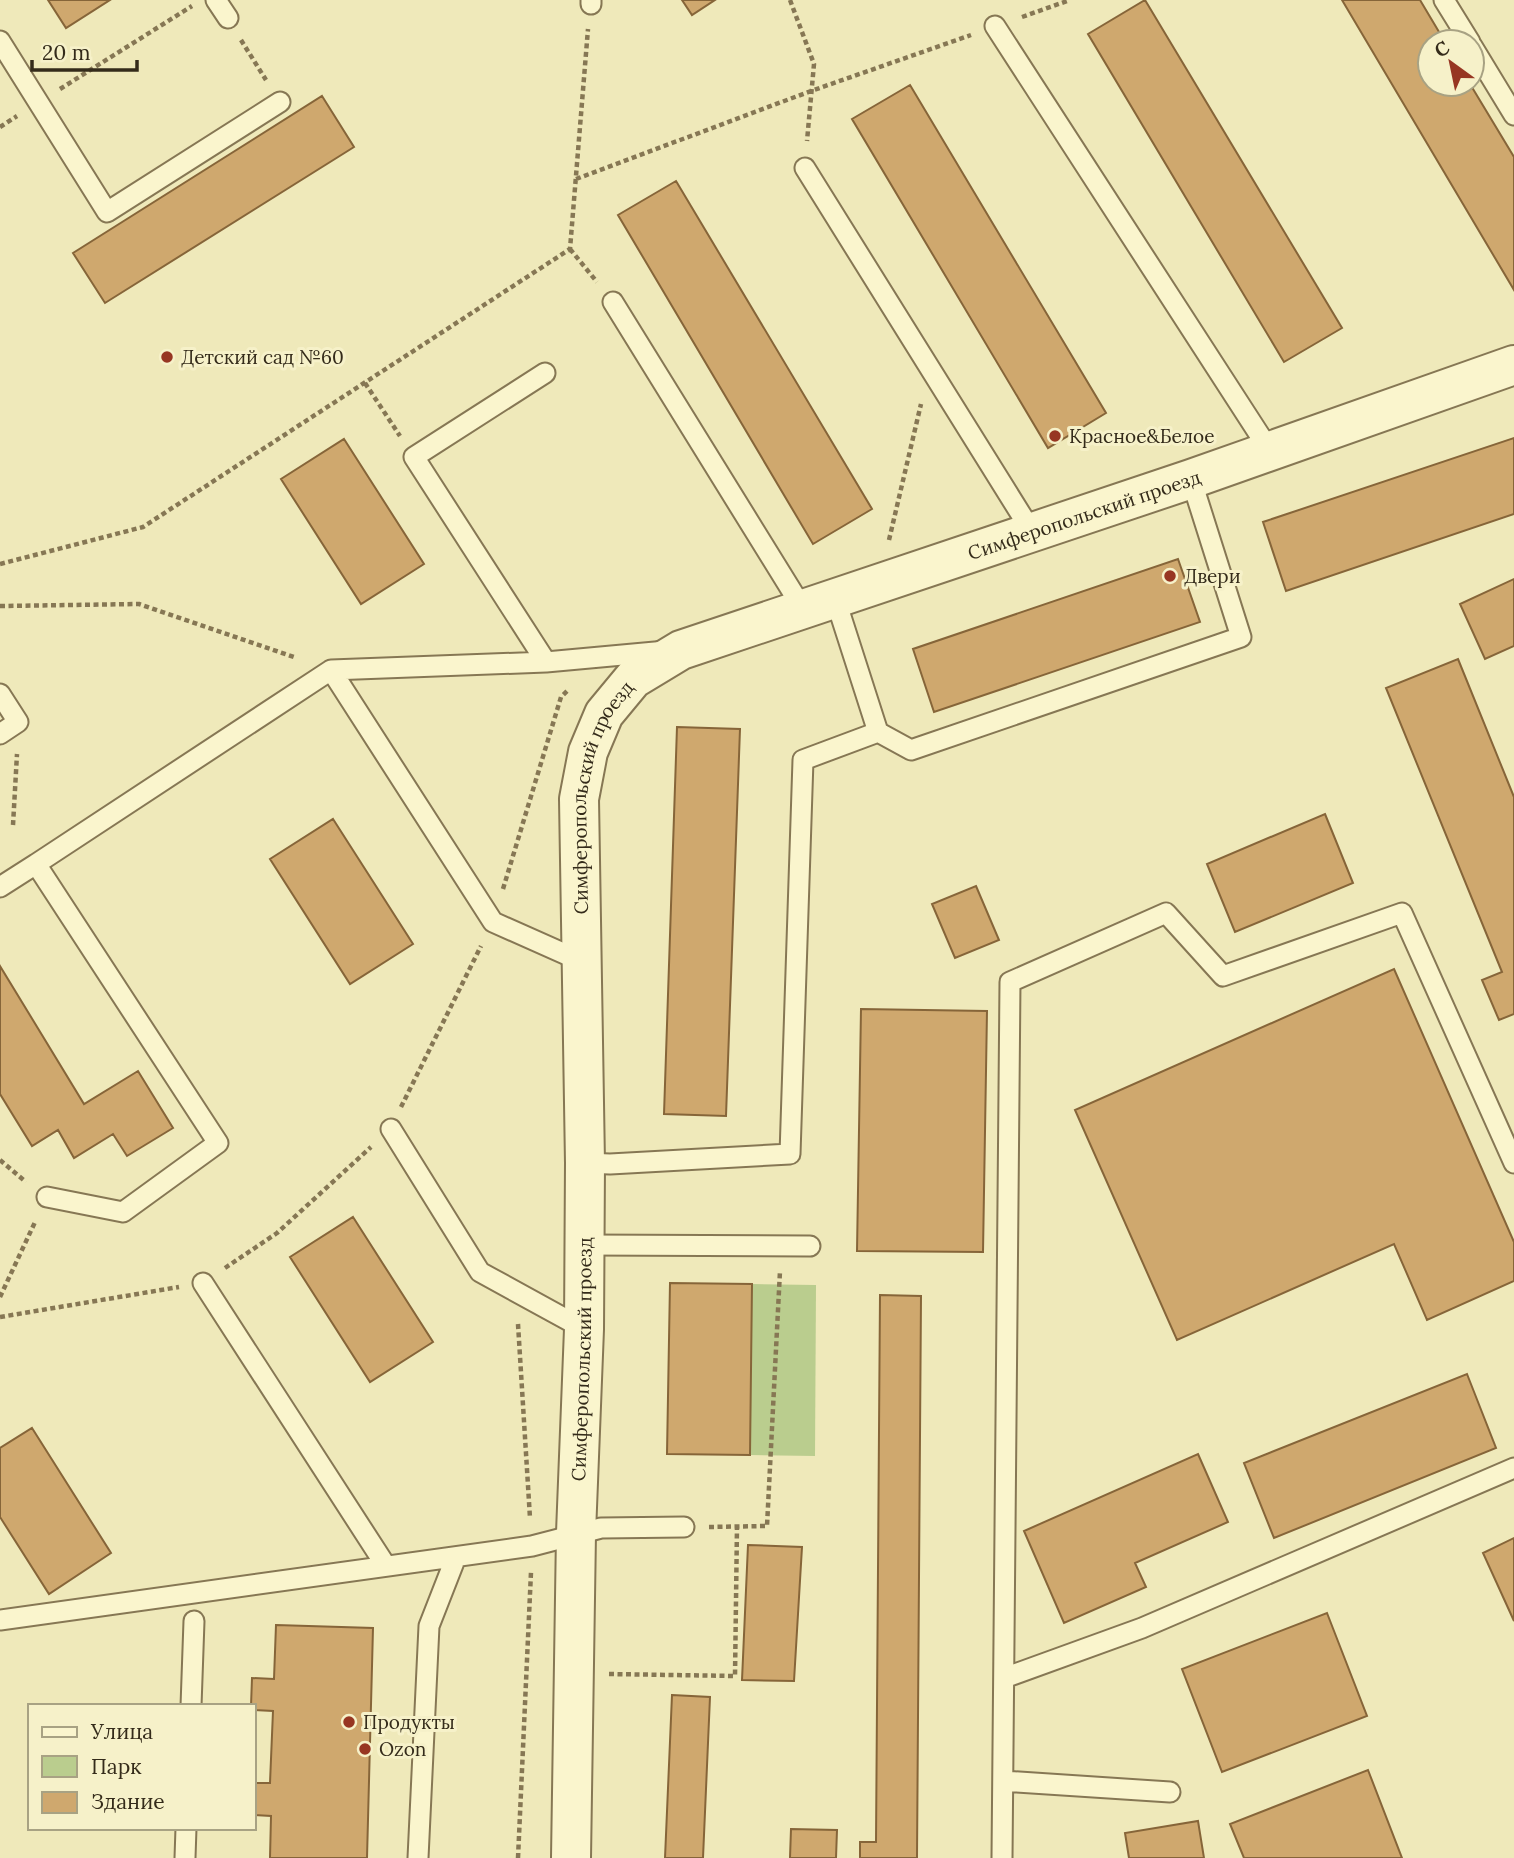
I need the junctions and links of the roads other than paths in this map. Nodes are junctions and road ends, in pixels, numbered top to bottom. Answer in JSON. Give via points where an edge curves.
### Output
{"nodes":[{"id":1,"x":216,"y":0,"type":"edge"},
{"id":2,"x":1444,"y":0,"type":"edge"},
{"id":3,"x":228,"y":18,"type":"road end"},
{"id":4,"x":995,"y":26,"type":"road end"},
{"id":5,"x":1461,"y":28,"type":"edge"},
{"id":6,"x":0,"y":41,"type":"edge"},
{"id":7,"x":1486,"y":69,"type":"edge"},
{"id":8,"x":280,"y":102,"type":"road end"},
{"id":9,"x":1514,"y":116,"type":"edge"},
{"id":10,"x":805,"y":168,"type":"road end"},
{"id":11,"x":613,"y":302,"type":"road end"},
{"id":12,"x":1514,"y":365,"type":"edge"},
{"id":13,"x":545,"y":373,"type":"dead end"},
{"id":14,"x":1270,"y":451,"type":"junction"},
{"id":15,"x":1191,"y":479,"type":"junction"},
{"id":16,"x":1031,"y":532,"type":"junction"},
{"id":17,"x":819,"y":604,"type":"junction"},
{"id":18,"x":681,"y":650,"type":"junction"},
{"id":19,"x":546,"y":662,"type":"junction"},
{"id":20,"x":331,"y":670,"type":"junction"},
{"id":21,"x":0,"y":694,"type":"edge"},
{"id":22,"x":878,"y":732,"type":"junction"},
{"id":23,"x":0,"y":734,"type":"edge"},
{"id":24,"x":36,"y":864,"type":"junction"},
{"id":25,"x":0,"y":887,"type":"edge"},
{"id":26,"x":583,"y":962,"type":"junction"},
{"id":27,"x":391,"y":1129,"type":"road end"},
{"id":28,"x":585,"y":1163,"type":"junction"},
{"id":29,"x":1514,"y":1163,"type":"edge"},
{"id":30,"x":47,"y":1197,"type":"road end"},
{"id":31,"x":585,"y":1245,"type":"junction"},
{"id":32,"x":810,"y":1246,"type":"dead end"},
{"id":33,"x":202,"y":1283,"type":"road end"},
{"id":34,"x":584,"y":1329,"type":"junction"},
{"id":35,"x":1514,"y":1468,"type":"edge"},
{"id":36,"x":684,"y":1527,"type":"road end"},
{"id":37,"x":576,"y":1533,"type":"junction"},
{"id":38,"x":456,"y":1557,"type":"junction"},
{"id":39,"x":386,"y":1566,"type":"junction"},
{"id":40,"x":0,"y":1620,"type":"edge"},
{"id":41,"x":194,"y":1621,"type":"dead end"},
{"id":42,"x":1004,"y":1678,"type":"junction"},
{"id":43,"x":191,"y":1704,"type":"edge"},
{"id":44,"x":1003,"y":1781,"type":"junction"},
{"id":45,"x":1170,"y":1792,"type":"dead end"},
{"id":46,"x":186,"y":1830,"type":"edge"},
{"id":47,"x":185,"y":1858,"type":"edge"},
{"id":48,"x":418,"y":1858,"type":"edge"},
{"id":49,"x":571,"y":1858,"type":"edge"},
{"id":50,"x":1002,"y":1858,"type":"edge"}],
"edges":[{"from":1,"to":3,"type":"lane"},
{"from":2,"to":5,"type":"lane"},
{"from":4,"to":14,"type":"lane"},
{"from":6,"to":8,"type":"lane","via":[[107,212]]},
{"from":7,"to":9,"type":"lane"},
{"from":10,"to":16,"type":"lane"},
{"from":11,"to":17,"type":"lane"},
{"from":12,"to":14,"type":"street","name":"Симферопольский проезд"},
{"from":13,"to":19,"type":"lane","via":[[414,457]]},
{"from":14,"to":15,"type":"street","name":"Симферопольский проезд"},
{"from":15,"to":16,"type":"street","name":"Симферопольский проезд"},
{"from":15,"to":22,"type":"lane","via":[[1241,637],[911,750]]},
{"from":16,"to":17,"type":"street","name":"Симферопольский проезд"},
{"from":17,"to":18,"type":"street","name":"Симферопольский проезд"},
{"from":17,"to":22,"type":"lane"},
{"from":18,"to":19,"type":"lane"},
{"from":18,"to":26,"type":"street","name":"Симферопольский проезд","via":[[633,679],[604,714],[588,752],[579,799]]},
{"from":19,"to":20,"type":"lane"},
{"from":20,"to":24,"type":"lane"},
{"from":20,"to":26,"type":"lane","via":[[493,922]]},
{"from":21,"to":23,"type":"lane","via":[[18,722]]},
{"from":22,"to":28,"type":"lane","via":[[803,760],[790,1154]]},
{"from":24,"to":25,"type":"lane"},
{"from":24,"to":30,"type":"lane","via":[[218,1143],[123,1212]]},
{"from":26,"to":28,"type":"street","name":"Симферопольский проезд"},
{"from":27,"to":34,"type":"lane","via":[[480,1272]]},
{"from":28,"to":31,"type":"street","name":"Симферопольский проезд"},
{"from":29,"to":42,"type":"lane","via":[[1402,913],[1223,976],[1166,914],[1010,982]]},
{"from":31,"to":32,"type":"lane"},
{"from":31,"to":34,"type":"street","name":"Симферопольский проезд"},
{"from":33,"to":39,"type":"lane"},
{"from":34,"to":37,"type":"street","name":"Симферопольский проезд"},
{"from":35,"to":42,"type":"lane","via":[[1142,1628]]},
{"from":36,"to":37,"type":"lane","via":[[601,1528]]},
{"from":37,"to":38,"type":"lane","via":[[532,1546]]},
{"from":37,"to":49,"type":"street","name":"Симферопольский проезд"},
{"from":38,"to":39,"type":"lane"},
{"from":38,"to":48,"type":"lane","via":[[429,1626]]},
{"from":39,"to":40,"type":"lane"},
{"from":41,"to":43,"type":"lane"},
{"from":42,"to":44,"type":"lane"},
{"from":44,"to":45,"type":"lane"},
{"from":44,"to":50,"type":"lane"},
{"from":46,"to":47,"type":"lane"}]}
